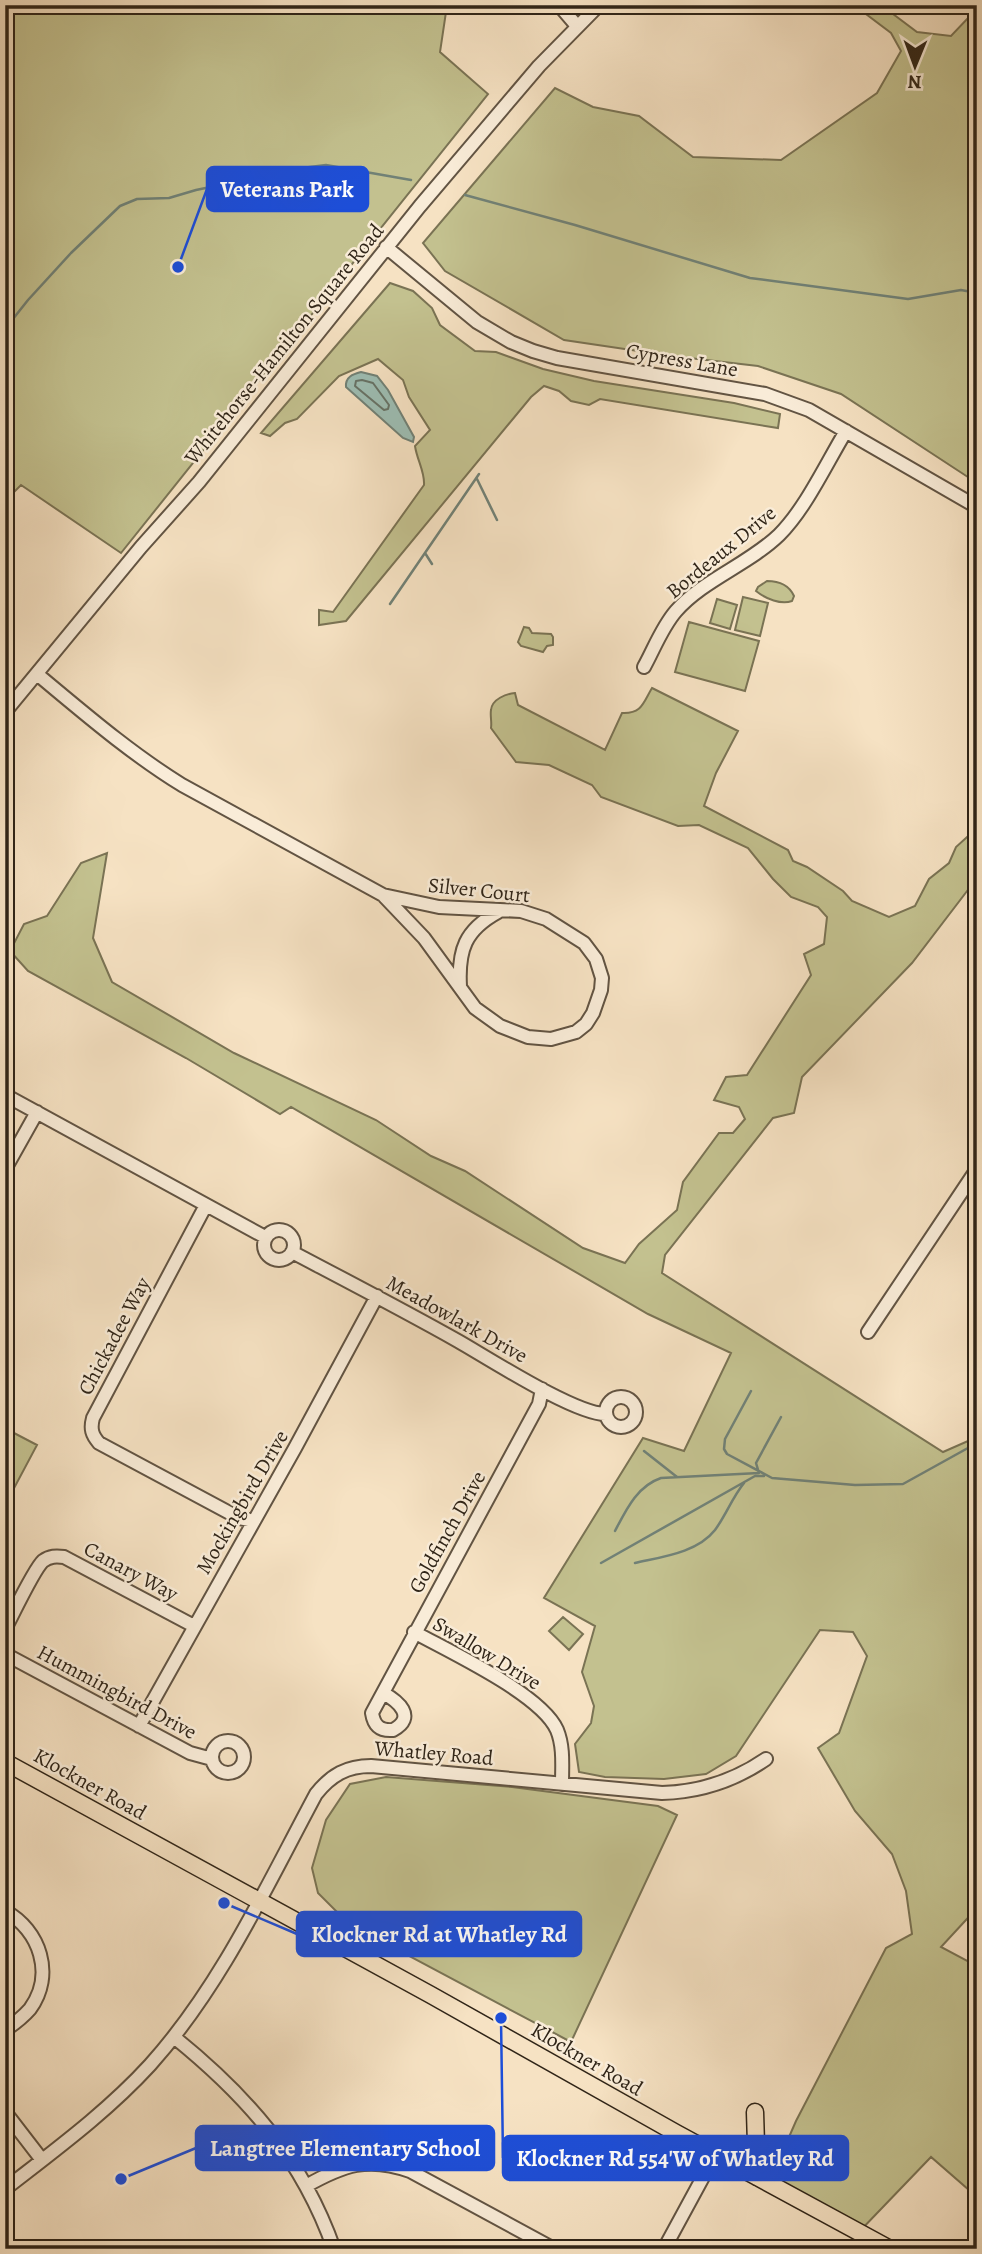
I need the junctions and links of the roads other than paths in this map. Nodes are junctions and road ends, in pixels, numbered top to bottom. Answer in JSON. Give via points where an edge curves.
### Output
{"nodes":[{"id":1,"x":559,"y":5,"type":"edge"},
{"id":2,"x":599,"y":5,"type":"edge"},
{"id":3,"x":577,"y":26,"type":"junction"},
{"id":4,"x":386,"y":247,"type":"junction"},
{"id":5,"x":846,"y":431,"type":"junction"},
{"id":6,"x":977,"y":507,"type":"edge"},
{"id":7,"x":643,"y":667,"type":"dead end"},
{"id":8,"x":37,"y":674,"type":"junction"},
{"id":9,"x":5,"y":712,"type":"edge"},
{"id":10,"x":383,"y":895,"type":"junction"},
{"id":11,"x":498,"y":912,"type":"junction"},
{"id":12,"x":460,"y":987,"type":"junction"},
{"id":13,"x":5,"y":1095,"type":"edge"},
{"id":14,"x":37,"y":1112,"type":"junction"},
{"id":15,"x":5,"y":1169,"type":"edge"},
{"id":16,"x":977,"y":1169,"type":"edge"},
{"id":17,"x":206,"y":1205,"type":"junction"},
{"id":18,"x":265,"y":1237,"type":"junction"},
{"id":19,"x":292,"y":1252,"type":"junction"},
{"id":20,"x":377,"y":1296,"type":"junction"},
{"id":21,"x":868,"y":1332,"type":"dead end"},
{"id":22,"x":542,"y":1389,"type":"junction"},
{"id":23,"x":606,"y":1414,"type":"dead end"},
{"id":24,"x":254,"y":1521,"type":"junction"},
{"id":25,"x":194,"y":1626,"type":"junction"},
{"id":26,"x":5,"y":1629,"type":"edge"},
{"id":27,"x":414,"y":1632,"type":"junction"},
{"id":28,"x":5,"y":1654,"type":"edge"},
{"id":29,"x":383,"y":1693,"type":"dead end"},
{"id":30,"x":139,"y":1726,"type":"junction"},
{"id":31,"x":212,"y":1759,"type":"dead end"},
{"id":32,"x":766,"y":1759,"type":"dead end"},
{"id":33,"x":5,"y":1762,"type":"edge"},
{"id":34,"x":562,"y":1784,"type":"junction"},
{"id":35,"x":259,"y":1900,"type":"junction"},
{"id":36,"x":5,"y":1911,"type":"edge"},
{"id":37,"x":5,"y":2030,"type":"edge"},
{"id":38,"x":174,"y":2037,"type":"junction"},
{"id":39,"x":5,"y":2112,"type":"edge"},
{"id":40,"x":755,"y":2112,"type":"dead end"},
{"id":41,"x":715,"y":2155,"type":"junction"},
{"id":42,"x":42,"y":2160,"type":"junction"},
{"id":43,"x":757,"y":2177,"type":"junction"},
{"id":44,"x":306,"y":2186,"type":"junction"},
{"id":45,"x":5,"y":2189,"type":"edge"},
{"id":46,"x":536,"y":2244,"type":"edge"},
{"id":47,"x":334,"y":2249,"type":"edge"},
{"id":48,"x":554,"y":2249,"type":"edge"},
{"id":49,"x":664,"y":2249,"type":"edge"},
{"id":50,"x":890,"y":2249,"type":"edge"}],
"edges":[{"from":1,"to":3,"type":"street"},
{"from":2,"to":3,"type":"street","name":"Whitehorse-Hamilton Square Road"},
{"from":3,"to":4,"type":"street","name":"Whitehorse-Hamilton Square Road"},
{"from":4,"to":5,"type":"street","name":"Cypress Lane","via":[[477,322],[533,351],[765,394],[809,410]]},
{"from":4,"to":8,"type":"street","name":"Whitehorse-Hamilton Square Road","via":[[199,482]]},
{"from":5,"to":6,"type":"street","name":"Cypress Lane"},
{"from":5,"to":7,"type":"street","name":"Bordeaux Drive","via":[[792,520],[764,547],[676,610]]},
{"from":8,"to":9,"type":"street","name":"Whitehorse-Hamilton Square Road"},
{"from":8,"to":10,"type":"street","name":"Silver Court","via":[[152,767]]},
{"from":10,"to":11,"type":"street","name":"Silver Court","via":[[439,907]]},
{"from":10,"to":12,"type":"street","name":"Silver Court","via":[[424,938]]},
{"from":11,"to":12,"type":"street","via":[[478,925],[463,946]]},
{"from":11,"to":12,"type":"street","name":"Silver Court","via":[[531,913],[584,943],[602,978],[593,1013],[576,1032],[540,1040],[486,1017]]},
{"from":13,"to":14,"type":"street","name":"Meadowlark Drive"},
{"from":14,"to":15,"type":"street"},
{"from":14,"to":17,"type":"street","name":"Meadowlark Drive"},
{"from":16,"to":21,"type":"street"},
{"from":17,"to":18,"type":"street","name":"Meadowlark Drive"},
{"from":17,"to":24,"type":"street","name":"Chickadee Way","via":[[90,1427],[99,1443],[239,1518]]},
{"from":18,"to":19,"type":"street","name":"Meadowlark Drive","via":[[272,1231],[286,1231],[292,1238]]},
{"from":18,"to":19,"type":"street","name":"Meadowlark Drive","via":[[265,1251],[271,1258],[280,1260]]},
{"from":19,"to":20,"type":"street","name":"Meadowlark Drive"},
{"from":20,"to":22,"type":"street","name":"Meadowlark Drive"},
{"from":20,"to":24,"type":"street","name":"Mockingbird Drive"},
{"from":22,"to":23,"type":"street","name":"Meadowlark Drive","via":[[588,1412]]},
{"from":22,"to":27,"type":"street","name":"Goldfinch Drive","via":[[539,1404]]},
{"from":24,"to":25,"type":"street","name":"Mockingbird Drive"},
{"from":25,"to":26,"type":"street","name":"Canary Way","via":[[58,1556],[40,1565]]},
{"from":25,"to":30,"type":"street","name":"Mockingbird Drive"},
{"from":27,"to":29,"type":"street","name":"Goldfinch Drive"},
{"from":27,"to":34,"type":"street","name":"Swallow Drive","via":[[543,1709],[561,1742]]},
{"from":28,"to":30,"type":"street","name":"Hummingbird Drive"},
{"from":30,"to":31,"type":"street","name":"Hummingbird Drive","via":[[190,1754]]},
{"from":32,"to":34,"type":"street","name":"Whatley Road","via":[[740,1775],[680,1793]]},
{"from":33,"to":35,"type":"main road","name":"Klockner Road"},
{"from":34,"to":35,"type":"street","name":"Whatley Road","via":[[372,1766],[345,1770],[316,1794]]},
{"from":35,"to":38,"type":"street","name":"Whatley Road","via":[[208,1990]]},
{"from":35,"to":41,"type":"main road","name":"Klockner Road"},
{"from":36,"to":37,"type":"street","via":[[32,1934],[43,1971],[31,2007]]},
{"from":38,"to":42,"type":"street","name":"Whatley Road","via":[[119,2097]]},
{"from":38,"to":44,"type":"street","via":[[255,2112]]},
{"from":39,"to":42,"type":"street"},
{"from":40,"to":43,"type":"main road"},
{"from":41,"to":43,"type":"main road","name":"Klockner Road"},
{"from":41,"to":49,"type":"street"},
{"from":42,"to":45,"type":"street","name":"Whatley Road"},
{"from":43,"to":50,"type":"main road","name":"Klockner Road"},
{"from":44,"to":46,"type":"street","via":[[354,2164],[396,2166]]},
{"from":44,"to":47,"type":"street"},
{"from":46,"to":48,"type":"street"}]}
